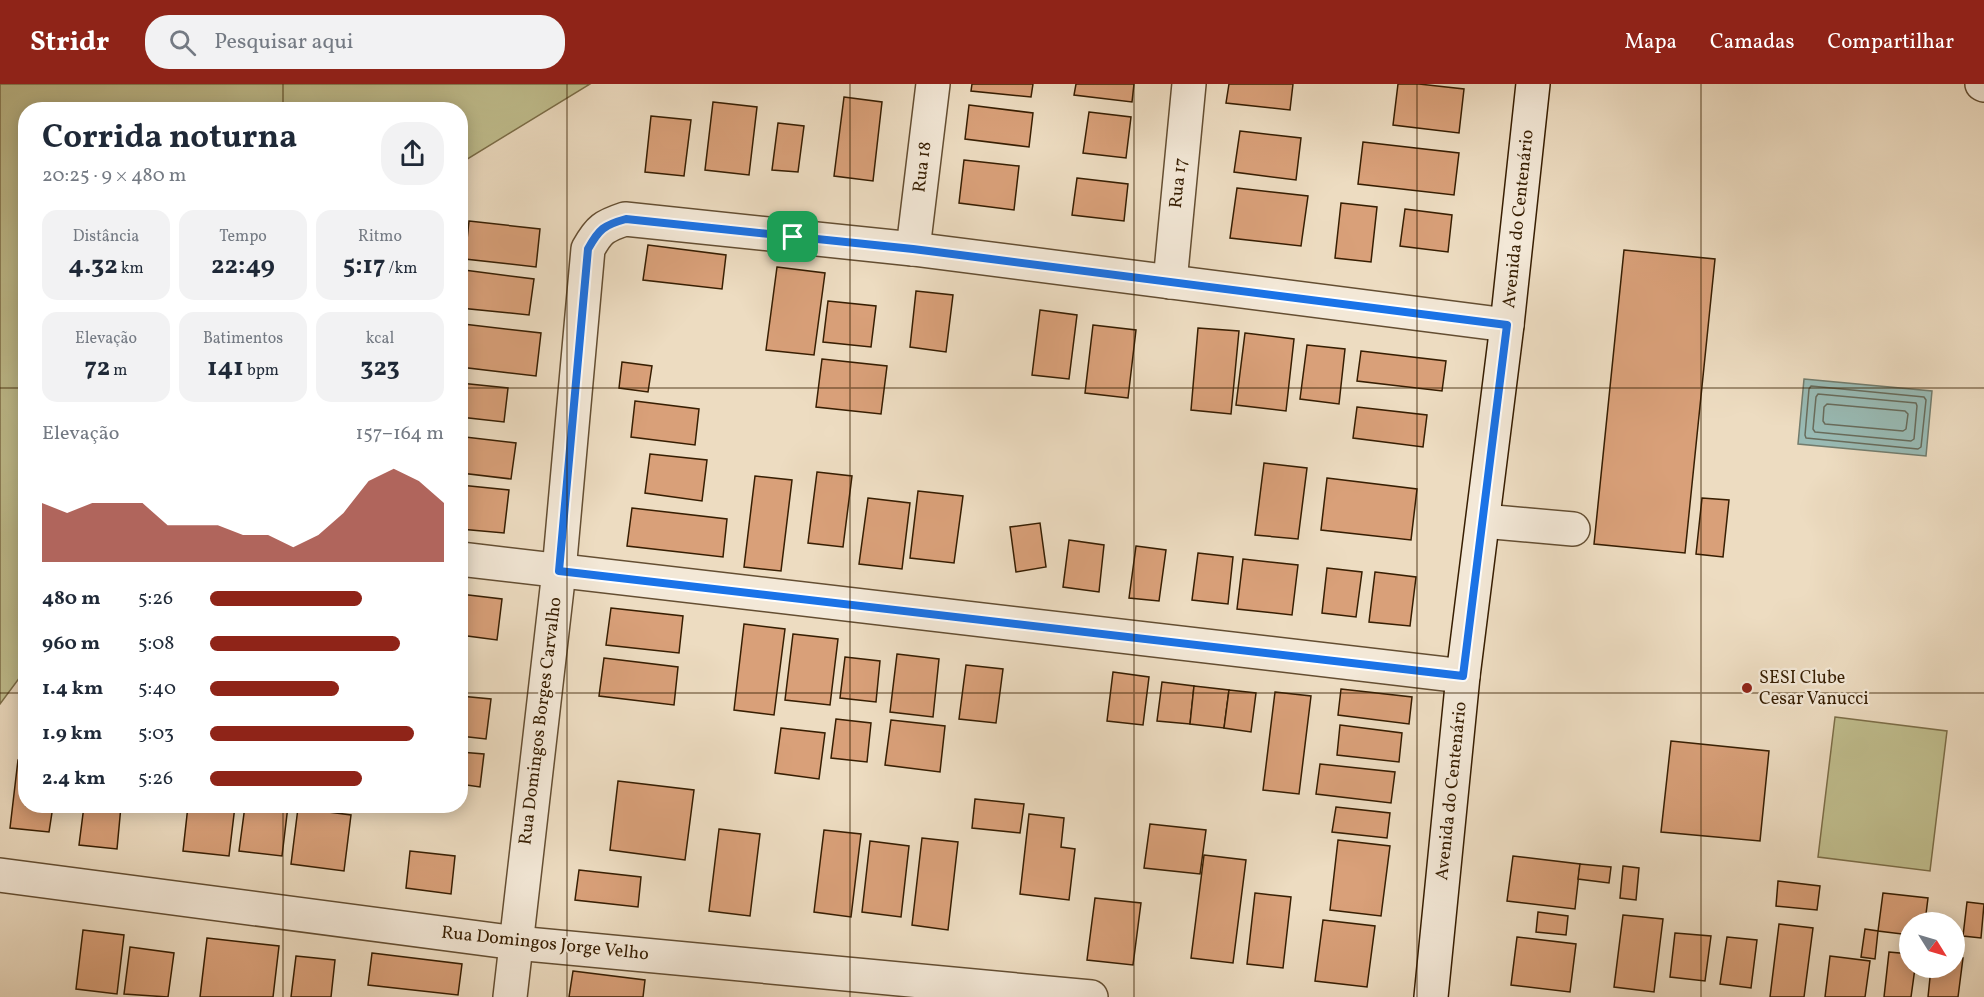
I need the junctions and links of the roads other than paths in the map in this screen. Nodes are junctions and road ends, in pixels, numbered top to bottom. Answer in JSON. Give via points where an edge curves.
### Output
{"nodes":[{"id":1,"x":933,"y":84,"type":"edge"},
{"id":2,"x":1189,"y":84,"type":"edge"},
{"id":3,"x":1533,"y":84,"type":"edge"},
{"id":4,"x":913,"y":249,"type":"junction"},
{"id":5,"x":1170,"y":282,"type":"junction"},
{"id":6,"x":1507,"y":325,"type":"junction"},
{"id":7,"x":1483,"y":521,"type":"junction"},
{"id":8,"x":1574,"y":529,"type":"dead end"},
{"id":9,"x":468,"y":560,"type":"edge"},
{"id":10,"x":559,"y":571,"type":"junction"},
{"id":11,"x":1463,"y":676,"type":"junction"},
{"id":12,"x":0,"y":875,"type":"edge"},
{"id":13,"x":516,"y":943,"type":"junction"},
{"id":14,"x":510,"y":997,"type":"edge"},
{"id":15,"x":1091,"y":997,"type":"edge"},
{"id":16,"x":1431,"y":997,"type":"edge"}],
"edges":[{"from":1,"to":4,"type":"street","name":"Rua 18"},
{"from":2,"to":5,"type":"street","name":"Rua 17"},
{"from":3,"to":6,"type":"street","name":"Avenida do Centenário"},
{"from":4,"to":5,"type":"street"},
{"from":4,"to":10,"type":"street","name":"Rua Domingos Borges Carvalho","via":[[626,219],[597,232],[588,249]]},
{"from":5,"to":6,"type":"street"},
{"from":6,"to":7,"type":"street","name":"Avenida do Centenário"},
{"from":7,"to":8,"type":"street"},
{"from":7,"to":11,"type":"street","name":"Avenida do Centenário"},
{"from":9,"to":10,"type":"street"},
{"from":10,"to":11,"type":"street"},
{"from":10,"to":13,"type":"street","name":"Rua Domingos Borges Carvalho"},
{"from":11,"to":16,"type":"street","name":"Avenida do Centenário"},
{"from":12,"to":13,"type":"street","name":"Rua Domingos Jorge Velho"},
{"from":13,"to":14,"type":"street","name":"Rua Domingos Borges Carvalho"},
{"from":13,"to":15,"type":"street","name":"Rua Domingos Jorge Velho"}]}
